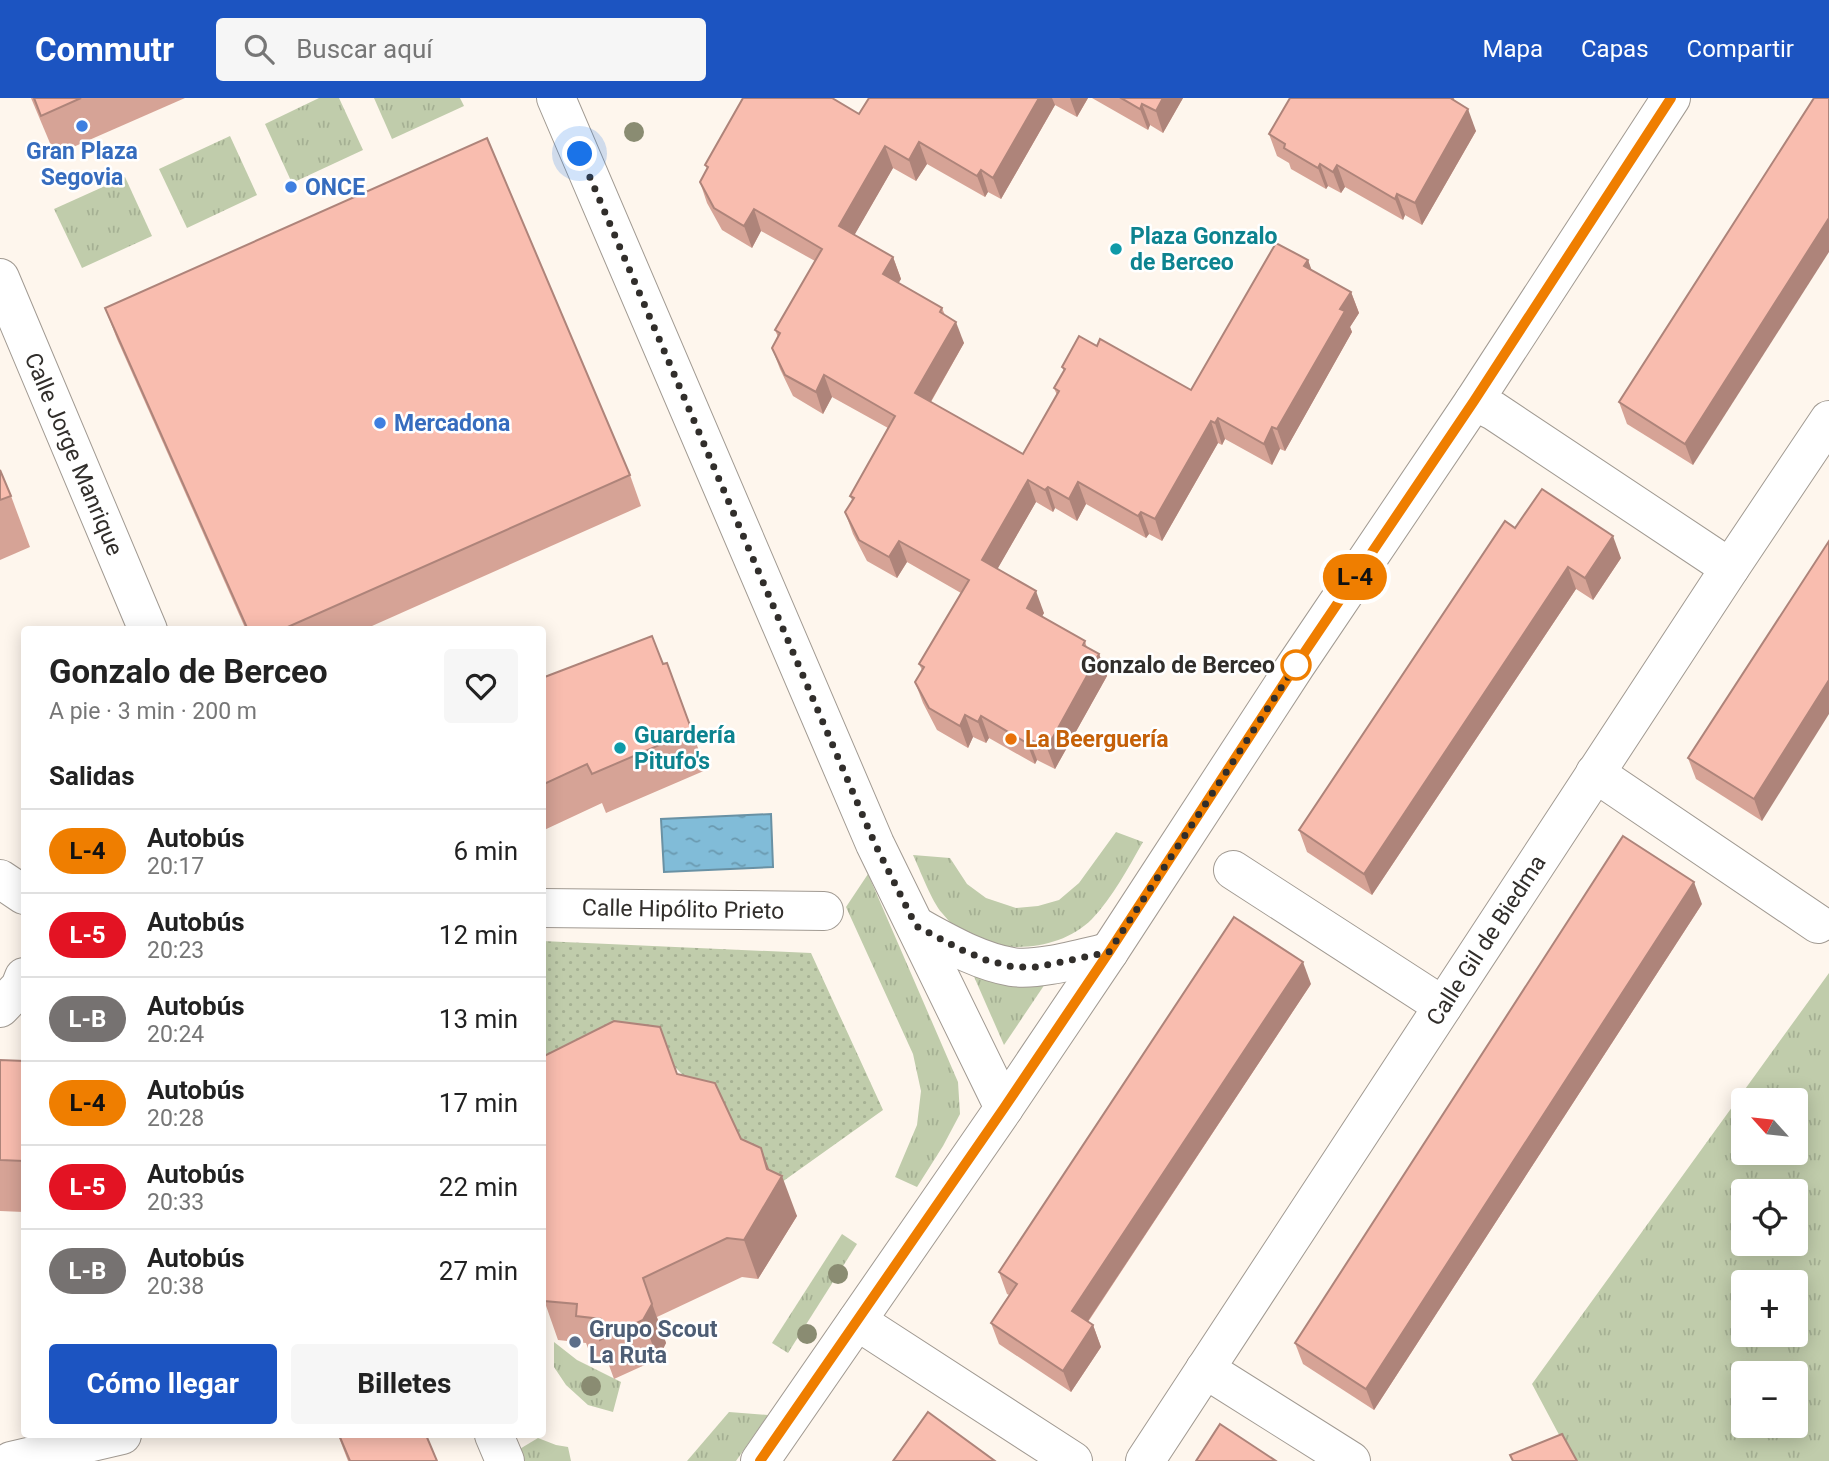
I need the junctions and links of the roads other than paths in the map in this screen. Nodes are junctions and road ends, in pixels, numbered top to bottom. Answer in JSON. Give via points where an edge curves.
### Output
{"nodes":[{"id":1,"x":556,"y":98,"type":"edge"},
{"id":2,"x":1671,"y":98,"type":"edge"},
{"id":3,"x":0,"y":278,"type":"edge"},
{"id":4,"x":1474,"y":401,"type":"junction"},
{"id":5,"x":1829,"y":420,"type":"edge"},
{"id":6,"x":1730,"y":568,"type":"junction"},
{"id":7,"x":146,"y":626,"type":"edge"},
{"id":8,"x":1595,"y":773,"type":"junction"},
{"id":9,"x":1233,"y":870,"type":"dead end"},
{"id":10,"x":0,"y":879,"type":"edge"},
{"id":11,"x":21,"y":893,"type":"edge"},
{"id":12,"x":546,"y":908,"type":"edge"},
{"id":13,"x":824,"y":911,"type":"dead end"},
{"id":14,"x":1818,"y":923,"type":"dead end"},
{"id":15,"x":916,"y":926,"type":"junction"},
{"id":16,"x":1109,"y":952,"type":"junction"},
{"id":17,"x":21,"y":985,"type":"edge"},
{"id":18,"x":1443,"y":1006,"type":"junction"},
{"id":19,"x":0,"y":1008,"type":"edge"},
{"id":20,"x":1004,"y":1108,"type":"junction"},
{"id":21,"x":857,"y":1321,"type":"junction"},
{"id":22,"x":1205,"y":1369,"type":"junction"},
{"id":23,"x":109,"y":1438,"type":"edge"},
{"id":24,"x":495,"y":1438,"type":"edge"},
{"id":25,"x":11,"y":1461,"type":"edge"},
{"id":26,"x":505,"y":1461,"type":"edge"},
{"id":27,"x":760,"y":1461,"type":"edge"},
{"id":28,"x":1073,"y":1461,"type":"edge"},
{"id":29,"x":1145,"y":1461,"type":"edge"},
{"id":30,"x":1351,"y":1461,"type":"edge"}],
"edges":[{"from":1,"to":15,"type":"street","via":[[875,844]]},
{"from":2,"to":4,"type":"street"},
{"from":3,"to":7,"type":"street","name":"Calle Jorge Manrique"},
{"from":4,"to":6,"type":"street"},
{"from":4,"to":16,"type":"street"},
{"from":5,"to":6,"type":"street","name":"Calle Gil de Biedma"},
{"from":6,"to":8,"type":"street","name":"Calle Gil de Biedma"},
{"from":8,"to":14,"type":"street"},
{"from":8,"to":18,"type":"street","name":"Calle Gil de Biedma"},
{"from":9,"to":18,"type":"street"},
{"from":10,"to":11,"type":"street"},
{"from":12,"to":13,"type":"street","name":"Calle Hipólito Prieto"},
{"from":15,"to":16,"type":"street","via":[[962,950],[1013,967],[1037,967]]},
{"from":15,"to":20,"type":"street"},
{"from":16,"to":20,"type":"street"},
{"from":17,"to":19,"type":"street"},
{"from":18,"to":22,"type":"street","name":"Calle Gil de Biedma"},
{"from":20,"to":21,"type":"street"},
{"from":21,"to":27,"type":"street"},
{"from":21,"to":28,"type":"street"},
{"from":22,"to":29,"type":"street","name":"Calle Gil de Biedma"},
{"from":22,"to":30,"type":"street"},
{"from":23,"to":25,"type":"street"},
{"from":24,"to":26,"type":"street"}]}
